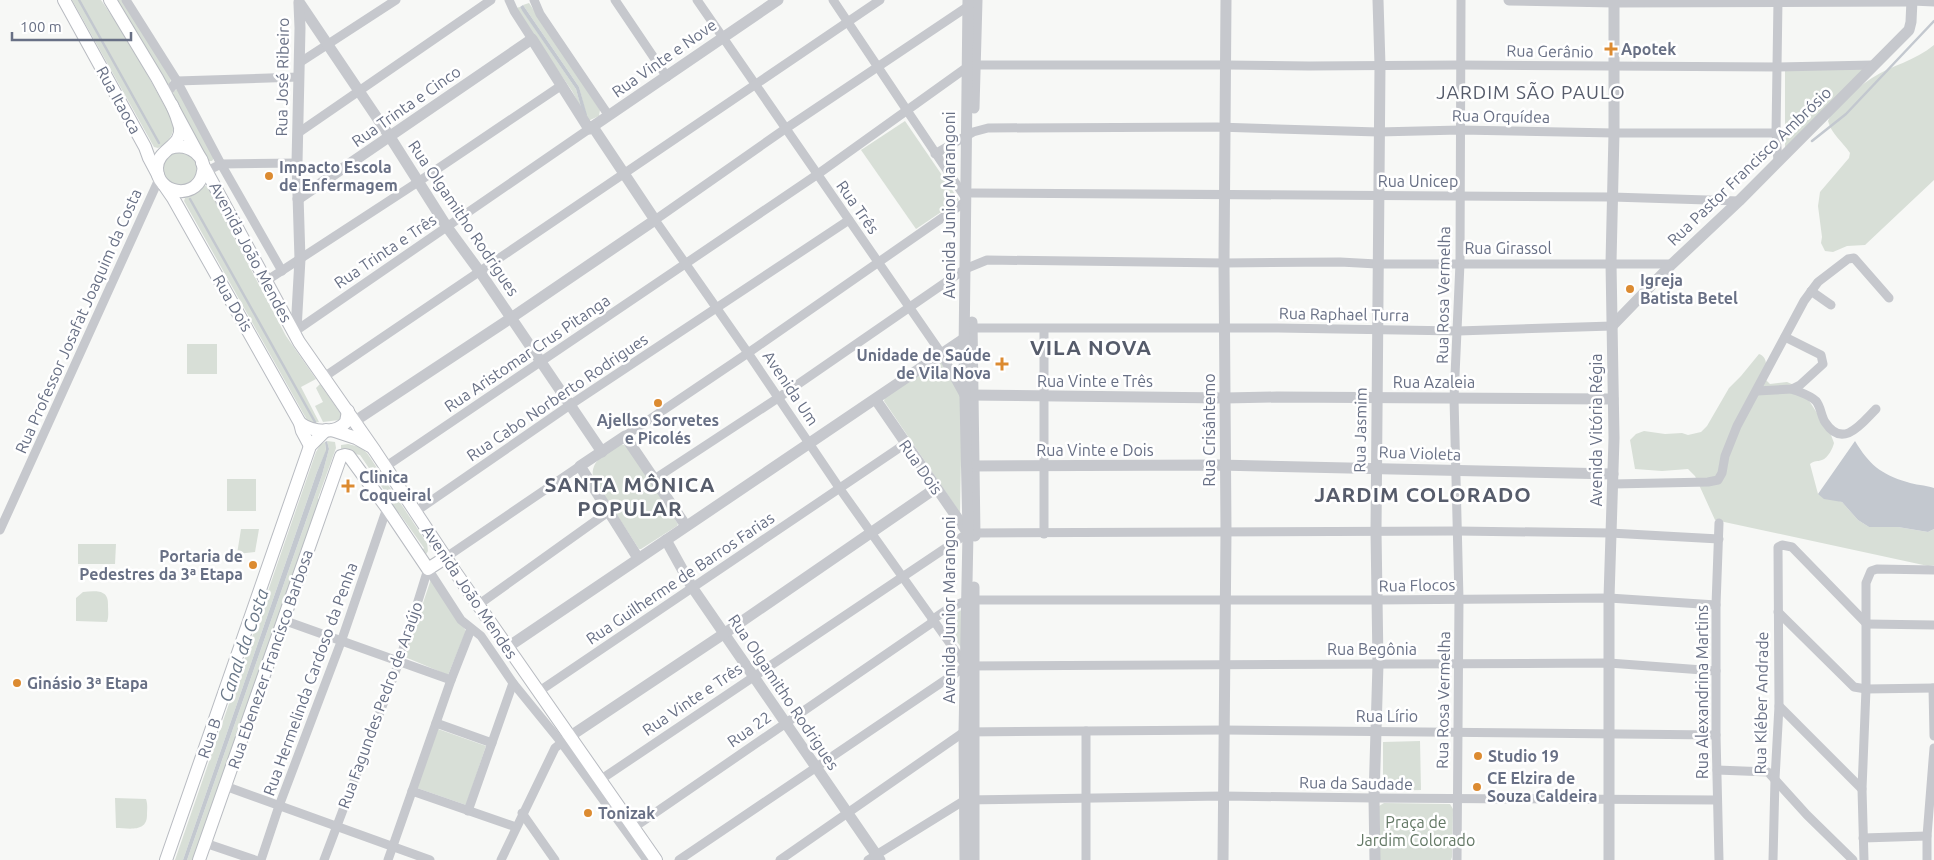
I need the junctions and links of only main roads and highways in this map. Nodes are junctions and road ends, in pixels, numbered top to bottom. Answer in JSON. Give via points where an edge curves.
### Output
{"nodes":[{"id":1,"x":64,"y":0,"type":"edge"},
{"id":2,"x":111,"y":1,"type":"edge"},
{"id":3,"x":169,"y":99,"type":"junction"},
{"id":4,"x":145,"y":147,"type":"junction"},
{"id":5,"x":167,"y":150,"type":"junction"},
{"id":6,"x":203,"y":164,"type":"junction"},
{"id":7,"x":160,"y":179,"type":"junction"},
{"id":8,"x":351,"y":416,"type":"junction"},
{"id":9,"x":300,"y":423,"type":"junction"},
{"id":10,"x":329,"y":430,"type":"junction"},
{"id":11,"x":310,"y":446,"type":"junction"},
{"id":12,"x":375,"y":451,"type":"junction"},
{"id":13,"x":445,"y":558,"type":"junction"},
{"id":14,"x":166,"y":860,"type":"edge"},
{"id":15,"x":199,"y":860,"type":"edge"},
{"id":16,"x":656,"y":860,"type":"edge"}],
"edges":[{"from":1,"to":4,"type":"main road","name":"Rua Itaoca"},
{"from":2,"to":3,"type":"main road","name":"Avenida João Mendes"},
{"from":3,"to":5,"type":"main road","via":[[180,131],[178,139]]},
{"from":3,"to":6,"type":"main road","name":"Avenida João Mendes"},
{"from":4,"to":5,"type":"main road","via":[[152,153]]},
{"from":4,"to":7,"type":"main road","name":"Rua Dois"},
{"from":5,"to":6,"type":"main road","via":[[186,146],[196,152]]},
{"from":5,"to":7,"type":"main road","via":[[158,163]]},
{"from":6,"to":7,"type":"main road","via":[[202,177],[192,188],[178,192]]},
{"from":6,"to":8,"type":"main road","name":"Avenida João Mendes","via":[[295,331]]},
{"from":7,"to":9,"type":"main road","name":"Rua Dois"},
{"from":8,"to":10,"type":"main road","via":[[344,426]]},
{"from":8,"to":12,"type":"main road","name":"Avenida João Mendes"},
{"from":9,"to":10,"type":"main road","via":[[310,428]]},
{"from":9,"to":11,"type":"main road","name":"Rua Dois"},
{"from":10,"to":11,"type":"main road"},
{"from":10,"to":12,"type":"main road","via":[[356,438]]},
{"from":11,"to":14,"type":"main road","name":"Rua B"},
{"from":12,"to":13,"type":"main road","name":"Avenida João Mendes"},
{"from":13,"to":15,"type":"main road","name":"Rua Ebenezer Francisco Barbosa","via":[[428,568],[349,456],[340,458]]},
{"from":13,"to":16,"type":"main road","name":"Avenida João Mendes","via":[[538,692],[565,739],[600,780]]}]}
